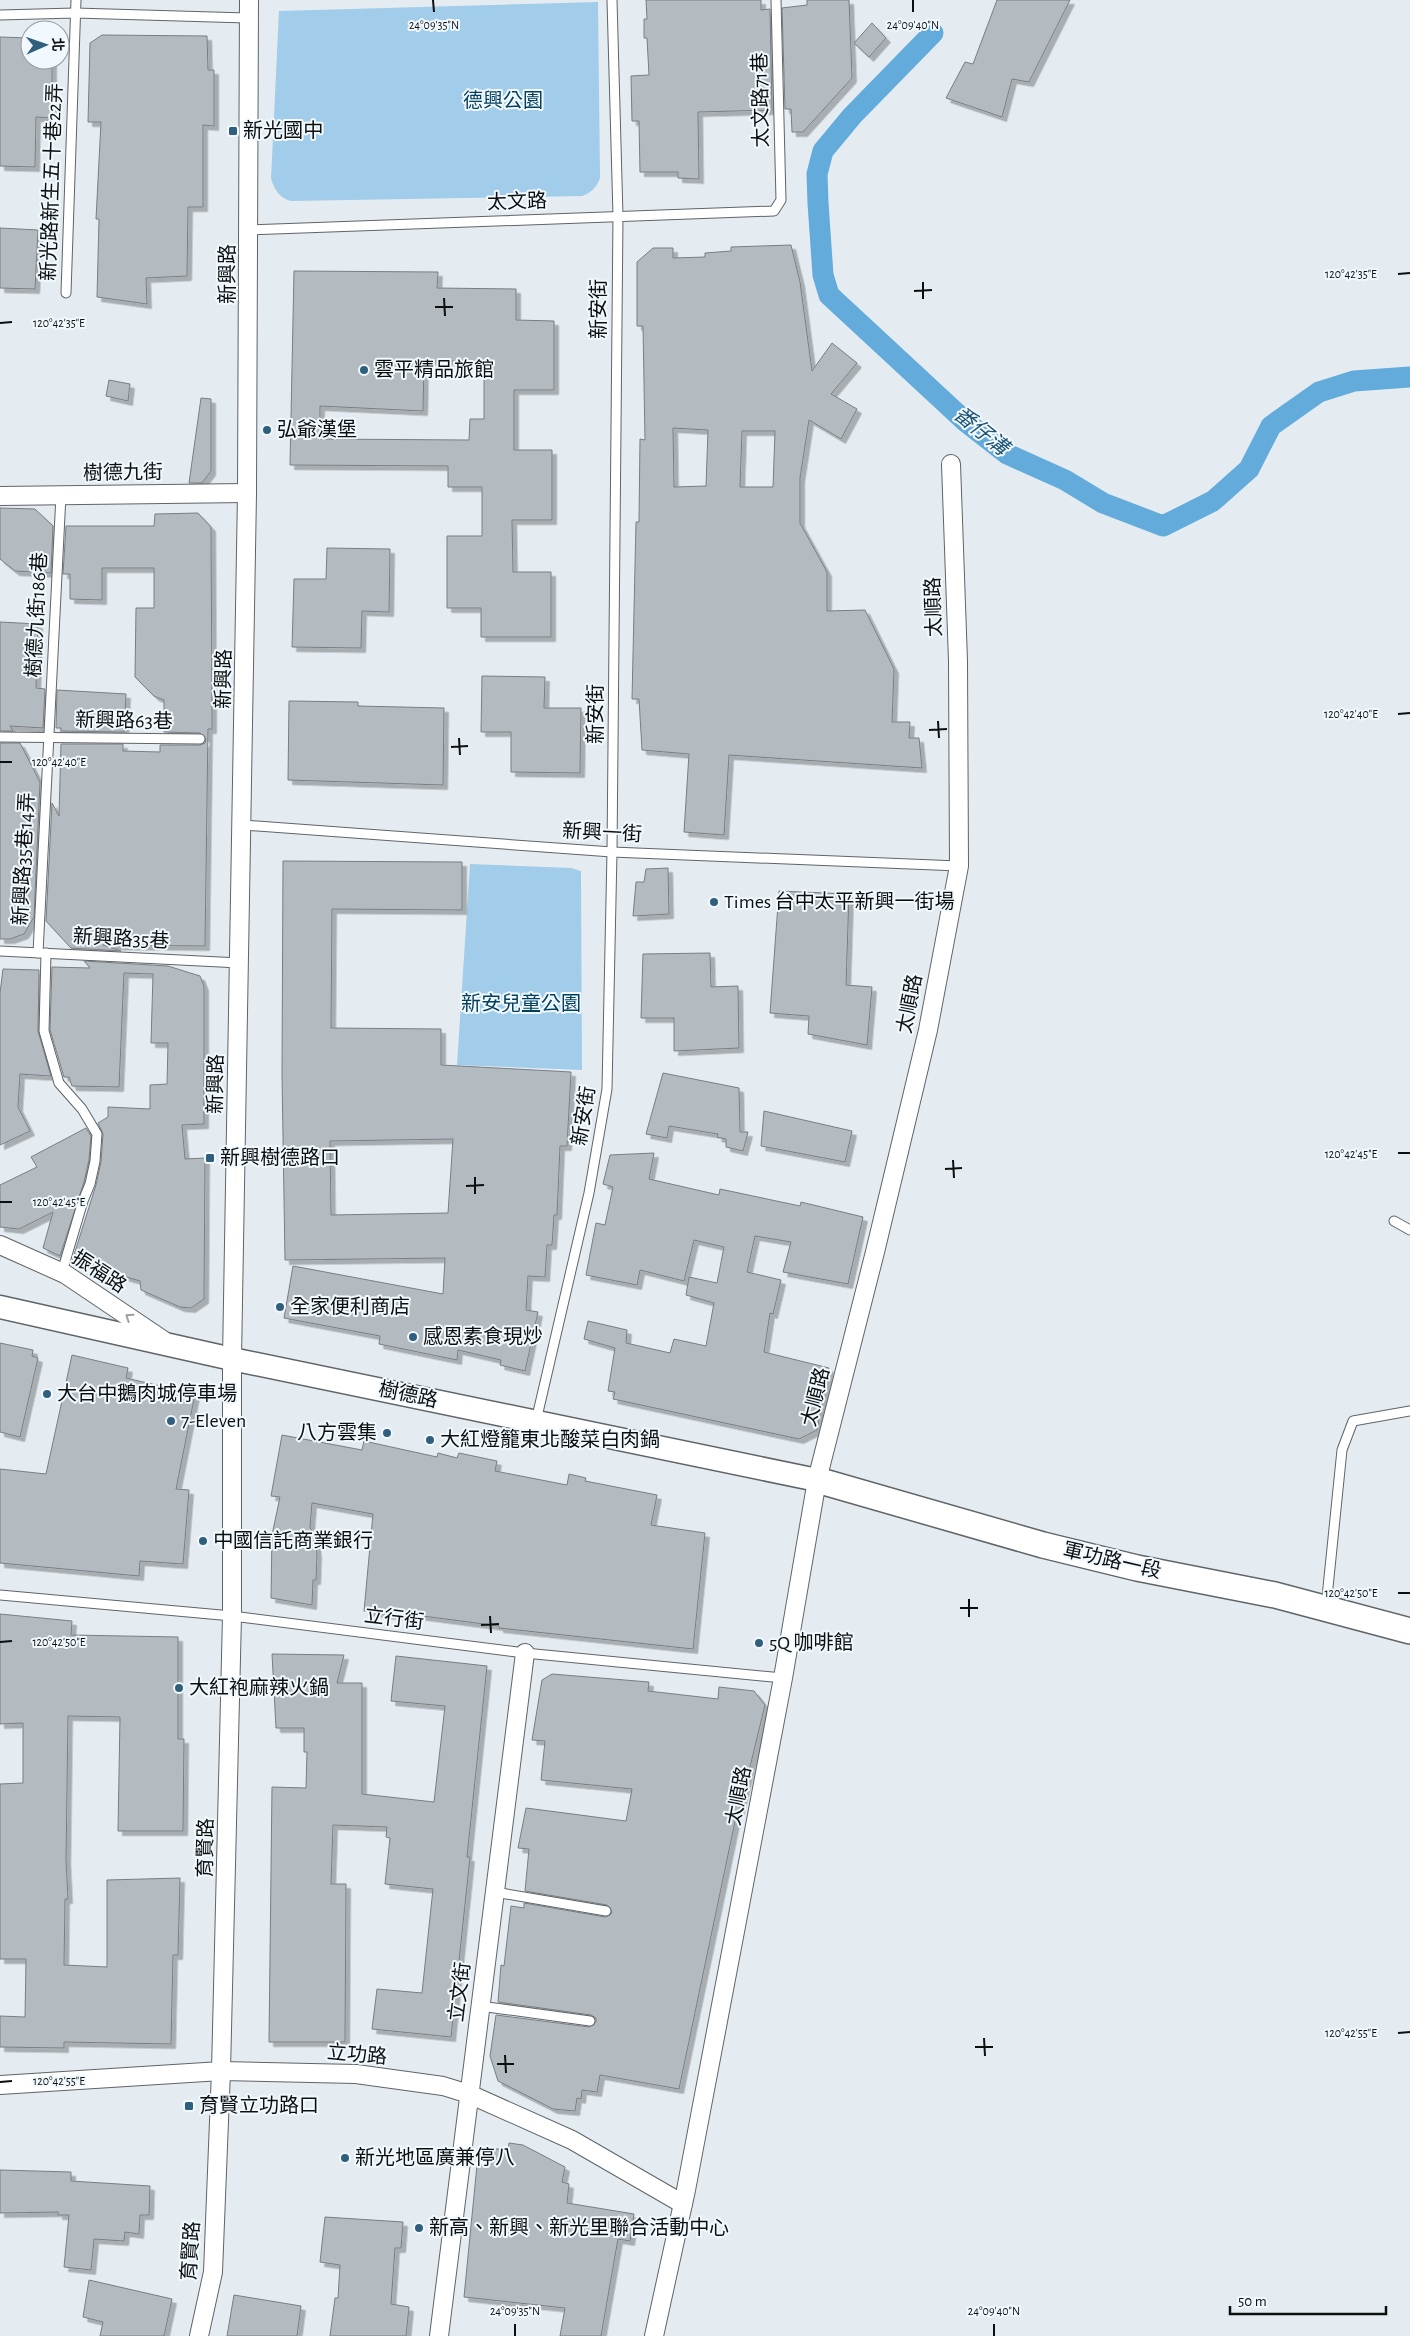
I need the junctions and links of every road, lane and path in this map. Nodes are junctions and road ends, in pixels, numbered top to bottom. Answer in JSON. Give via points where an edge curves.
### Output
{"nodes":[{"id":1,"x":76,"y":0,"type":"edge"},
{"id":2,"x":249,"y":0,"type":"edge"},
{"id":3,"x":612,"y":0,"type":"edge"},
{"id":4,"x":776,"y":0,"type":"edge"},
{"id":5,"x":75,"y":14,"type":"junction"},
{"id":6,"x":0,"y":15,"type":"edge"},
{"id":7,"x":247,"y":18,"type":"junction"},
{"id":8,"x":781,"y":200,"type":"joint"},
{"id":9,"x":618,"y":216,"type":"junction"},
{"id":10,"x":249,"y":230,"type":"junction"},
{"id":11,"x":66,"y":293,"type":"dead end"},
{"id":12,"x":951,"y":464,"type":"dead end"},
{"id":13,"x":247,"y":494,"type":"junction"},
{"id":14,"x":61,"y":495,"type":"junction"},
{"id":15,"x":0,"y":496,"type":"edge"},
{"id":16,"x":0,"y":737,"type":"edge"},
{"id":17,"x":48,"y":737,"type":"junction"},
{"id":18,"x":200,"y":739,"type":"dead end"},
{"id":19,"x":243,"y":825,"type":"junction"},
{"id":20,"x":612,"y":852,"type":"junction"},
{"id":21,"x":959,"y":866,"type":"junction"},
{"id":22,"x":0,"y":951,"type":"edge"},
{"id":23,"x":42,"y":953,"type":"junction"},
{"id":24,"x":240,"y":963,"type":"junction"},
{"id":25,"x":1394,"y":1221,"type":"dead end"},
{"id":26,"x":1410,"y":1230,"type":"edge"},
{"id":27,"x":0,"y":1245,"type":"edge"},
{"id":28,"x":62,"y":1272,"type":"junction"},
{"id":29,"x":0,"y":1307,"type":"edge"},
{"id":30,"x":169,"y":1345,"type":"junction"},
{"id":31,"x":232,"y":1359,"type":"junction"},
{"id":32,"x":1410,"y":1411,"type":"edge"},
{"id":33,"x":536,"y":1422,"type":"junction"},
{"id":34,"x":817,"y":1480,"type":"junction"},
{"id":35,"x":0,"y":1595,"type":"edge"},
{"id":36,"x":1326,"y":1607,"type":"junction"},
{"id":37,"x":232,"y":1616,"type":"junction"},
{"id":38,"x":1410,"y":1631,"type":"edge"},
{"id":39,"x":525,"y":1653,"type":"junction"},
{"id":40,"x":783,"y":1678,"type":"junction"},
{"id":41,"x":495,"y":1892,"type":"junction"},
{"id":42,"x":606,"y":1911,"type":"dead end"},
{"id":43,"x":480,"y":2006,"type":"junction"},
{"id":44,"x":590,"y":2021,"type":"dead end"},
{"id":45,"x":221,"y":2071,"type":"junction"},
{"id":46,"x":0,"y":2085,"type":"edge"},
{"id":47,"x":469,"y":2094,"type":"junction"},
{"id":48,"x":683,"y":2204,"type":"junction"},
{"id":49,"x":199,"y":2336,"type":"edge"},
{"id":50,"x":439,"y":2336,"type":"edge"},
{"id":51,"x":654,"y":2336,"type":"edge"}],
"edges":[{"from":1,"to":5,"type":"lane","name":"新光路新生五十巷22弄"},
{"from":2,"to":7,"type":"street","name":"新興路"},
{"from":3,"to":9,"type":"lane","name":"新安街"},
{"from":4,"to":8,"type":"lane","name":"太文路71巷"},
{"from":5,"to":6,"type":"lane"},
{"from":5,"to":7,"type":"lane"},
{"from":5,"to":11,"type":"lane","name":"新光路新生五十巷22弄"},
{"from":7,"to":10,"type":"street","name":"新興路"},
{"from":8,"to":9,"type":"lane","name":"太文路","via":[[774,211]]},
{"from":9,"to":10,"type":"lane","name":"太文路"},
{"from":9,"to":20,"type":"lane","name":"新安街"},
{"from":10,"to":13,"type":"street","name":"新興路"},
{"from":12,"to":21,"type":"street","name":"太順路","via":[[958,661]]},
{"from":13,"to":14,"type":"street","name":"樹德九街"},
{"from":13,"to":19,"type":"street","name":"新興路"},
{"from":14,"to":15,"type":"street","name":"樹德九街"},
{"from":14,"to":17,"type":"lane","name":"樹德九街186巷"},
{"from":16,"to":17,"type":"lane","name":"新興路63巷"},
{"from":17,"to":18,"type":"lane","name":"新興路63巷"},
{"from":17,"to":23,"type":"lane","name":"新興路35巷14弄"},
{"from":19,"to":20,"type":"lane","name":"新興一街"},
{"from":19,"to":24,"type":"street","name":"新興路"},
{"from":20,"to":21,"type":"lane","name":"新興一街"},
{"from":20,"to":33,"type":"lane","name":"新安街","via":[[607,1089],[589,1193]]},
{"from":21,"to":34,"type":"street","name":"太順路","via":[[928,1030]]},
{"from":22,"to":23,"type":"lane","name":"新興路35巷"},
{"from":23,"to":24,"type":"lane","name":"新興路35巷"},
{"from":23,"to":28,"type":"lane","name":"新興路35巷14弄","via":[[44,1030],[59,1083],[82,1109],[97,1134],[90,1184]]},
{"from":24,"to":31,"type":"street","name":"新興路"},
{"from":25,"to":26,"type":"lane"},
{"from":27,"to":28,"type":"street","name":"振福路"},
{"from":30,"to":28,"type":"street","name":"振福路","one_way":true},
{"from":29,"to":30,"type":"street","name":"樹德路"},
{"from":30,"to":31,"type":"street","name":"樹德路"},
{"from":31,"to":33,"type":"street","name":"樹德路"},
{"from":31,"to":37,"type":"street","name":"育賢路"},
{"from":32,"to":36,"type":"lane","via":[[1353,1421],[1342,1450]]},
{"from":33,"to":34,"type":"street","name":"樹德路"},
{"from":34,"to":36,"type":"main road","name":"軍功路一段","via":[[1043,1545]]},
{"from":34,"to":40,"type":"street","name":"太順路"},
{"from":35,"to":37,"type":"lane","name":"立行街"},
{"from":36,"to":38,"type":"main road","name":"軍功路一段"},
{"from":37,"to":39,"type":"lane","name":"立行街"},
{"from":37,"to":45,"type":"street","name":"育賢路"},
{"from":39,"to":40,"type":"lane","name":"立行街"},
{"from":39,"to":41,"type":"street","name":"立文街"},
{"from":40,"to":48,"type":"street","name":"太順路"},
{"from":41,"to":42,"type":"lane"},
{"from":41,"to":43,"type":"street","name":"立文街"},
{"from":43,"to":44,"type":"lane"},
{"from":43,"to":47,"type":"street","name":"立文街"},
{"from":45,"to":46,"type":"street","name":"立功路"},
{"from":45,"to":47,"type":"street","name":"立功路","via":[[356,2074],[444,2086]]},
{"from":45,"to":49,"type":"street","name":"育賢路","via":[[212,2272]]},
{"from":47,"to":48,"type":"street","name":"立功路","via":[[572,2140]]},
{"from":47,"to":50,"type":"street","name":"立文街"},
{"from":48,"to":51,"type":"street","name":"太順路"}]}
